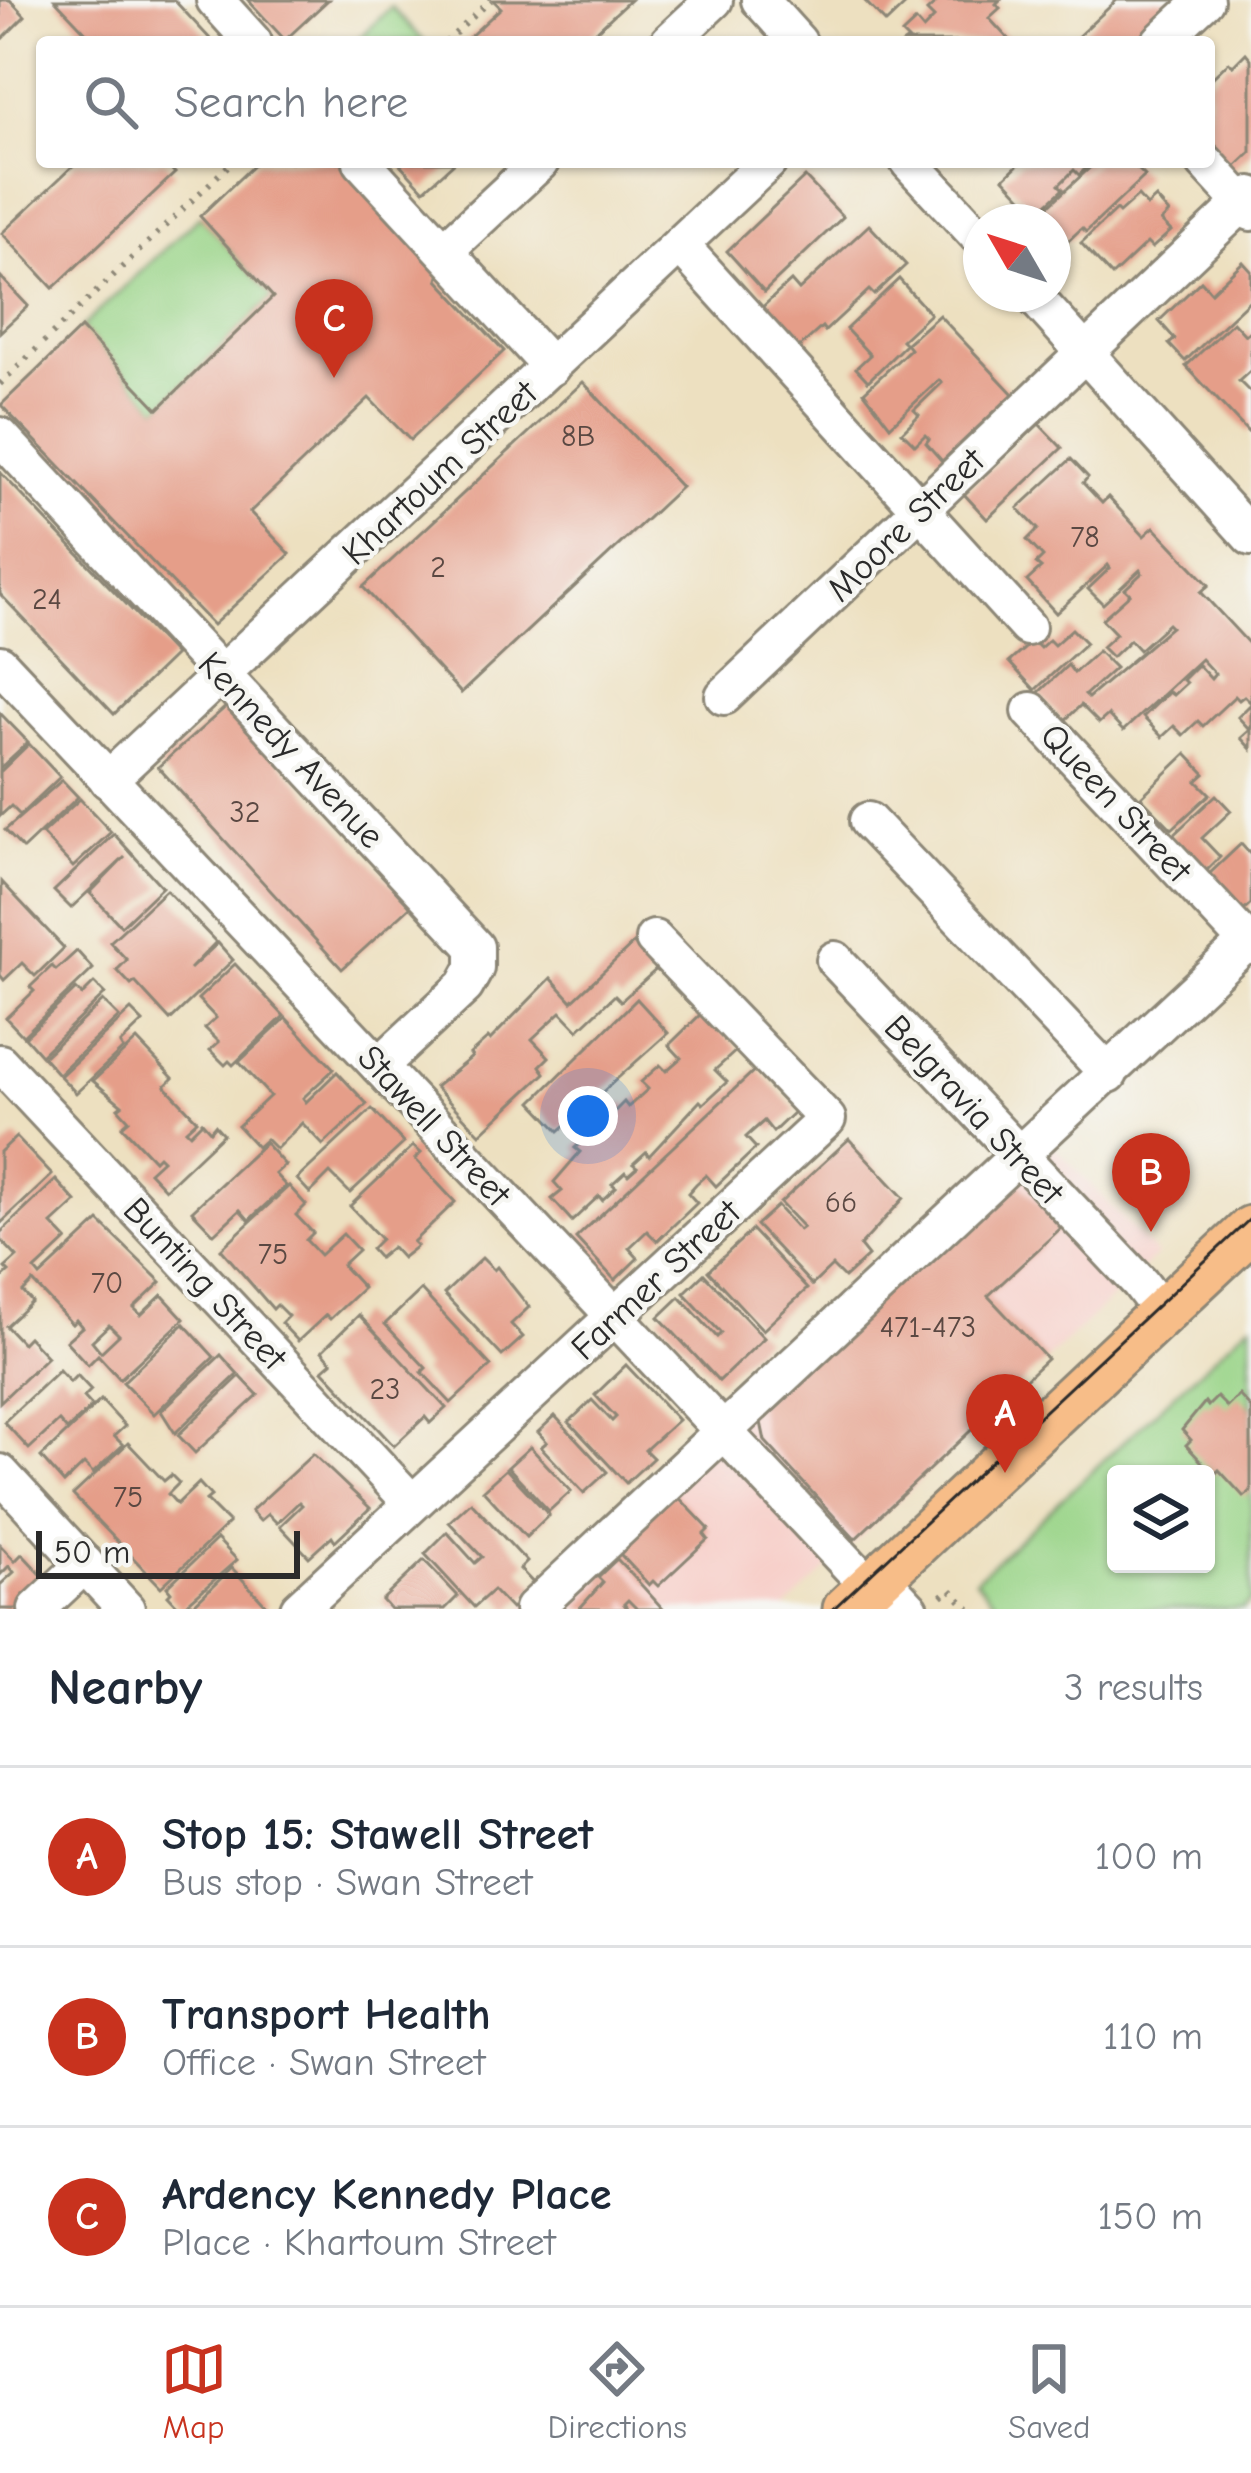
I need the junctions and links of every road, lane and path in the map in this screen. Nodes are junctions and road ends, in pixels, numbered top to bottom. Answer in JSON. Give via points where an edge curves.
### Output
{"nodes":[{"id":1,"x":215,"y":0,"type":"edge"},
{"id":2,"x":491,"y":0,"type":"edge"},
{"id":3,"x":714,"y":0,"type":"edge"},
{"id":4,"x":760,"y":0,"type":"edge"},
{"id":5,"x":1205,"y":0,"type":"edge"},
{"id":6,"x":248,"y":36,"type":"edge"},
{"id":7,"x":452,"y":36,"type":"edge"},
{"id":8,"x":675,"y":36,"type":"edge"},
{"id":9,"x":793,"y":36,"type":"edge"},
{"id":10,"x":1166,"y":36,"type":"edge"},
{"id":11,"x":226,"y":168,"type":"edge"},
{"id":12,"x":368,"y":168,"type":"edge"},
{"id":13,"x":534,"y":168,"type":"edge"},
{"id":14,"x":762,"y":168,"type":"edge"},
{"id":15,"x":915,"y":168,"type":"edge"},
{"id":16,"x":1211,"y":168,"type":"edge"},
{"id":17,"x":1248,"y":204,"type":"edge"},
{"id":18,"x":963,"y":220,"type":"edge"},
{"id":19,"x":680,"y":245,"type":"junction"},
{"id":20,"x":445,"y":250,"type":"junction"},
{"id":21,"x":1049,"y":312,"type":"edge"},
{"id":22,"x":1086,"y":352,"type":"junction"},
{"id":23,"x":551,"y":367,"type":"junction"},
{"id":24,"x":0,"y":384,"type":"edge"},
{"id":25,"x":0,"y":436,"type":"edge"},
{"id":26,"x":922,"y":511,"type":"junction"},
{"id":27,"x":1251,"y":537,"type":"edge"},
{"id":28,"x":1028,"y":627,"type":"dead end"},
{"id":29,"x":0,"y":664,"type":"edge"},
{"id":30,"x":222,"y":675,"type":"junction"},
{"id":31,"x":724,"y":696,"type":"dead end"},
{"id":32,"x":1031,"y":711,"type":"dead end"},
{"id":33,"x":108,"y":780,"type":"junction"},
{"id":34,"x":868,"y":821,"type":"dead end"},
{"id":35,"x":654,"y":939,"type":"dead end"},
{"id":36,"x":1249,"y":945,"type":"edge"},
{"id":37,"x":835,"y":961,"type":"dead end"},
{"id":38,"x":0,"y":1064,"type":"edge"},
{"id":39,"x":379,"y":1066,"type":"junction"},
{"id":40,"x":1109,"y":1074,"type":"junction"},
{"id":41,"x":1018,"y":1154,"type":"junction"},
{"id":42,"x":1251,"y":1229,"type":"edge"},
{"id":43,"x":1162,"y":1312,"type":"junction"},
{"id":44,"x":615,"y":1316,"type":"junction"},
{"id":45,"x":724,"y":1432,"type":"junction"},
{"id":46,"x":0,"y":1473,"type":"edge"},
{"id":47,"x":411,"y":1502,"type":"junction"},
{"id":48,"x":85,"y":1564,"type":"junction"},
{"id":49,"x":950,"y":1589,"type":"dead end"},
{"id":50,"x":877,"y":1595,"type":"edge"},
{"id":51,"x":37,"y":1609,"type":"edge"},
{"id":52,"x":126,"y":1609,"type":"edge"},
{"id":53,"x":299,"y":1609,"type":"edge"},
{"id":54,"x":533,"y":1609,"type":"edge"},
{"id":55,"x":969,"y":1609,"type":"edge"}],
"edges":[{"from":1,"to":6,"type":"street"},
{"from":2,"to":7,"type":"path"},
{"from":3,"to":8,"type":"street"},
{"from":4,"to":9,"type":"street"},
{"from":5,"to":10,"type":"street"},
{"from":11,"to":24,"type":"path"},
{"from":12,"to":20,"type":"street"},
{"from":13,"to":20,"type":"street"},
{"from":14,"to":19,"type":"street","name":"Khartoum Street"},
{"from":15,"to":18,"type":"street"},
{"from":16,"to":17,"type":"street"},
{"from":17,"to":22,"type":"street","name":"Moore Street"},
{"from":19,"to":23,"type":"street","name":"Khartoum Street"},
{"from":19,"to":26,"type":"street"},
{"from":20,"to":23,"type":"street"},
{"from":21,"to":22,"type":"street"},
{"from":22,"to":26,"type":"street","name":"Moore Street"},
{"from":22,"to":27,"type":"street"},
{"from":23,"to":30,"type":"street","name":"Khartoum Street"},
{"from":25,"to":30,"type":"street","name":"Kennedy Avenue"},
{"from":26,"to":28,"type":"street"},
{"from":26,"to":31,"type":"street","name":"Moore Street"},
{"from":29,"to":33,"type":"street","name":"Stawell Street"},
{"from":30,"to":33,"type":"street","name":"Khartoum Street"},
{"from":30,"to":39,"type":"street","name":"Kennedy Avenue","via":[[475,947],[466,986]]},
{"from":32,"to":36,"type":"street","name":"Queen Street"},
{"from":33,"to":39,"type":"street","name":"Stawell Street"},
{"from":34,"to":40,"type":"street"},
{"from":35,"to":44,"type":"street","name":"Farmer Street","via":[[827,1119]]},
{"from":36,"to":40,"type":"street"},
{"from":37,"to":41,"type":"street","name":"Belgravia Street"},
{"from":38,"to":47,"type":"street","name":"Bunting Street"},
{"from":39,"to":44,"type":"street","name":"Stawell Street"},
{"from":40,"to":41,"type":"street"},
{"from":41,"to":43,"type":"street","name":"Belgravia Street"},
{"from":41,"to":45,"type":"street"},
{"from":42,"to":43,"type":"main road"},
{"from":43,"to":50,"type":"main road"},
{"from":44,"to":45,"type":"street","name":"Stawell Street"},
{"from":44,"to":47,"type":"street","name":"Farmer Street"},
{"from":45,"to":50,"type":"street","name":"Stawell Street"},
{"from":45,"to":54,"type":"street"},
{"from":46,"to":48,"type":"street"},
{"from":47,"to":53,"type":"street","name":"Farmer Street"},
{"from":48,"to":51,"type":"street"},
{"from":48,"to":52,"type":"street"},
{"from":49,"to":55,"type":"path"}]}
